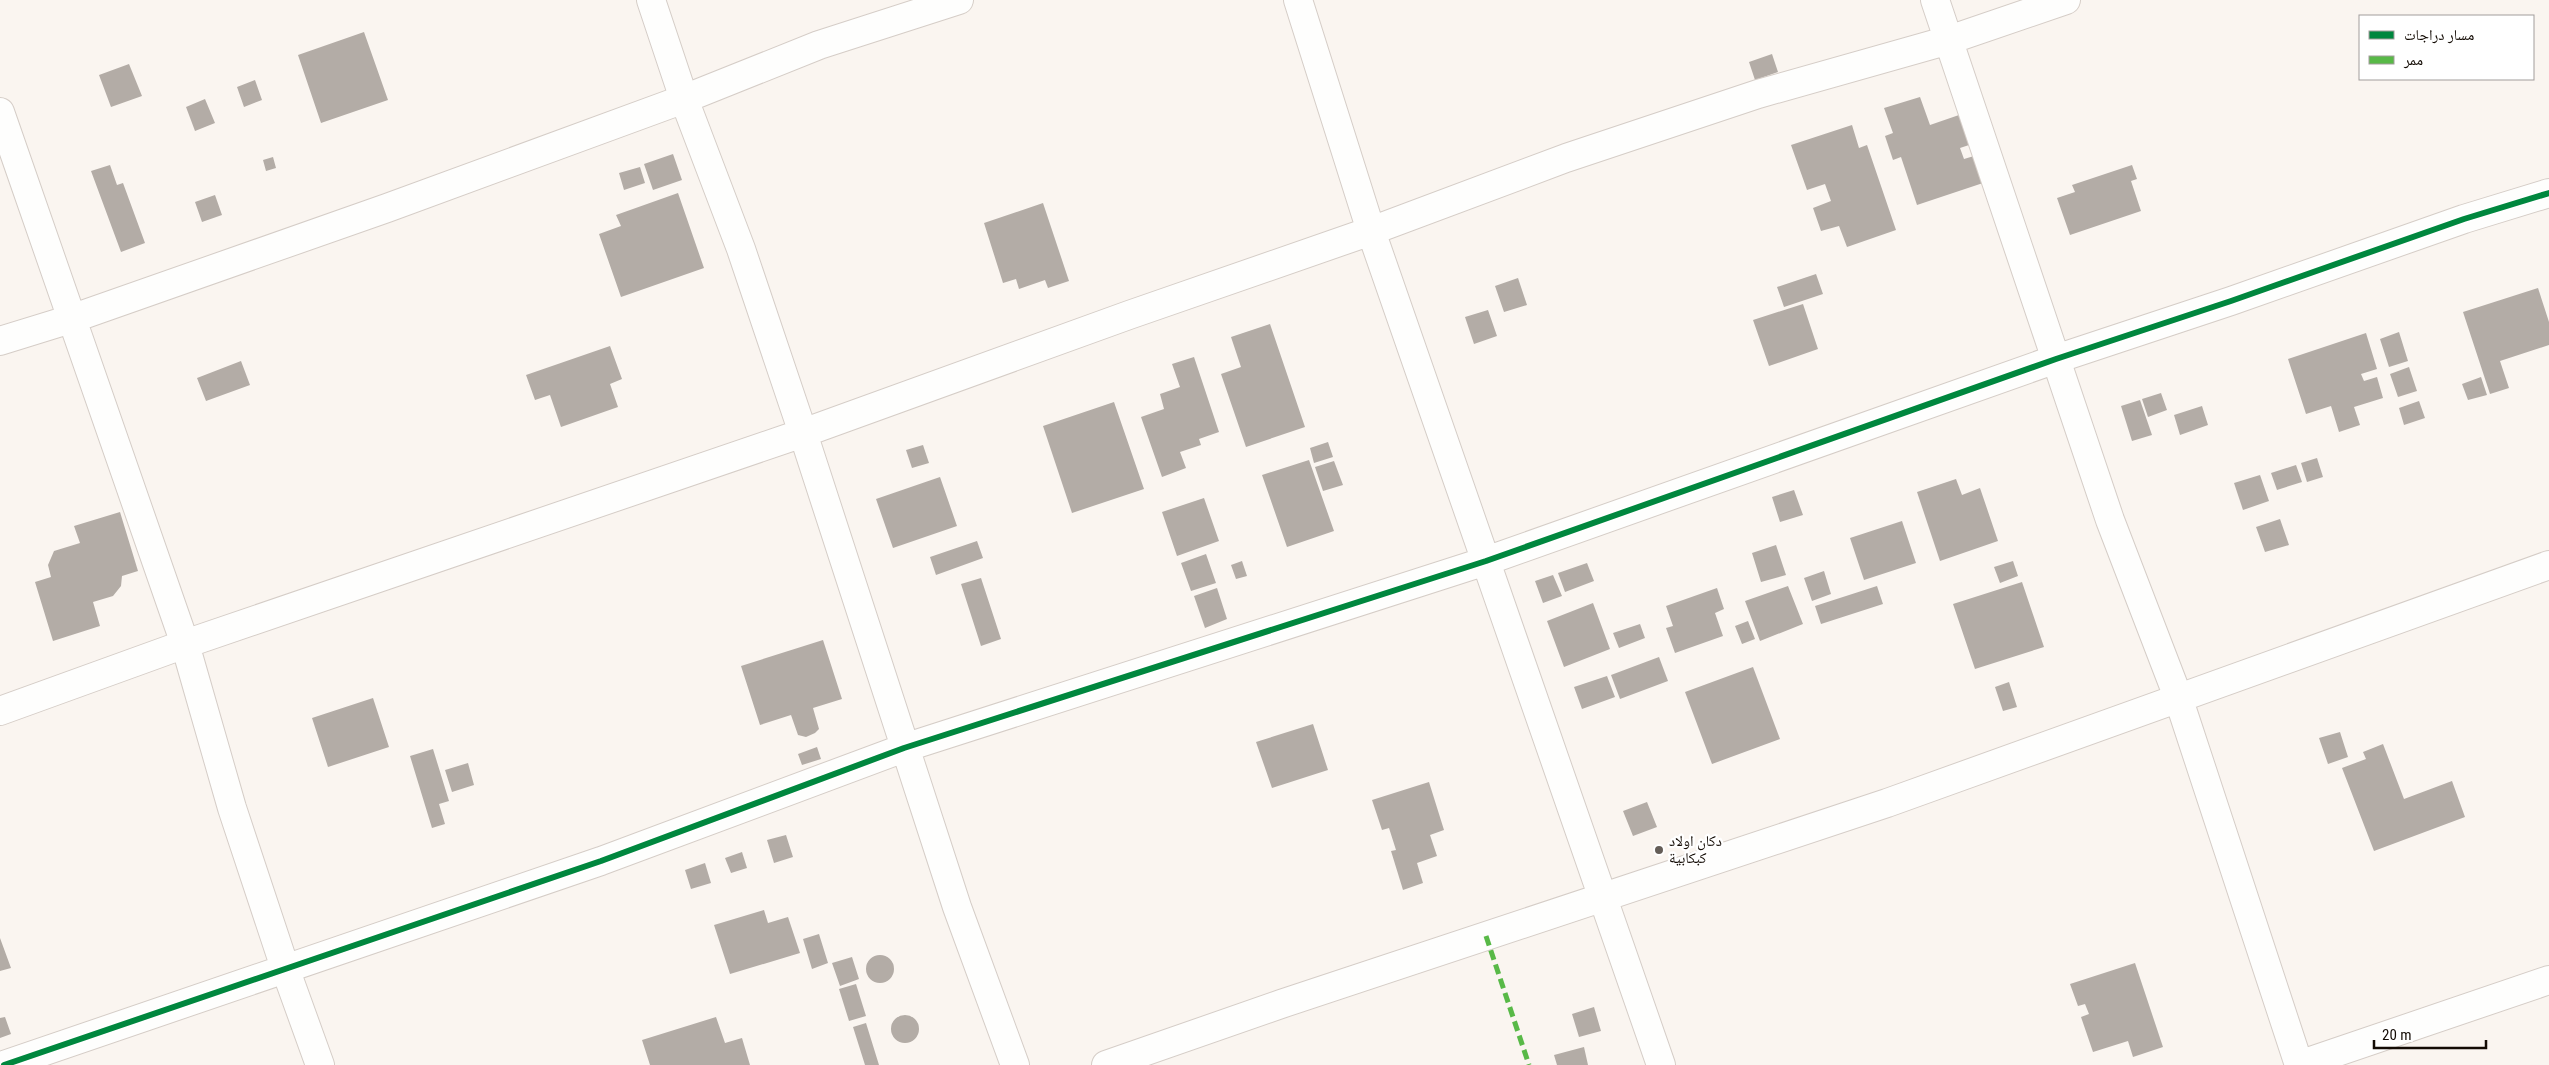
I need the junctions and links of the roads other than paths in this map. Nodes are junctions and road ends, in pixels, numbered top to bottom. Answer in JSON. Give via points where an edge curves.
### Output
{"nodes":[{"id":1,"x":651,"y":0,"type":"edge"},
{"id":2,"x":959,"y":0,"type":"edge"},
{"id":3,"x":1298,"y":0,"type":"edge"},
{"id":4,"x":1935,"y":0,"type":"edge"},
{"id":5,"x":2066,"y":0,"type":"edge"},
{"id":6,"x":1949,"y":40,"type":"junction"},
{"id":7,"x":684,"y":99,"type":"junction"},
{"id":8,"x":0,"y":112,"type":"edge"},
{"id":9,"x":2549,"y":193,"type":"edge"},
{"id":10,"x":1371,"y":231,"type":"junction"},
{"id":11,"x":71,"y":319,"type":"junction"},
{"id":12,"x":0,"y":341,"type":"edge"},
{"id":13,"x":2056,"y":359,"type":"junction"},
{"id":14,"x":803,"y":433,"type":"junction"},
{"id":15,"x":1486,"y":561,"type":"junction"},
{"id":16,"x":2549,"y":566,"type":"edge"},
{"id":17,"x":184,"y":644,"type":"junction"},
{"id":18,"x":2178,"y":697,"type":"junction"},
{"id":19,"x":0,"y":711,"type":"edge"},
{"id":20,"x":904,"y":748,"type":"junction"},
{"id":21,"x":1601,"y":897,"type":"junction"},
{"id":22,"x":285,"y":968,"type":"junction"},
{"id":23,"x":2549,"y":980,"type":"edge"},
{"id":24,"x":4,"y":1065,"type":"edge"},
{"id":25,"x":320,"y":1065,"type":"edge"},
{"id":26,"x":1015,"y":1065,"type":"edge"},
{"id":27,"x":1106,"y":1065,"type":"edge"},
{"id":28,"x":1661,"y":1065,"type":"edge"},
{"id":29,"x":2299,"y":1065,"type":"edge"}],
"edges":[{"from":1,"to":7,"type":"street"},
{"from":2,"to":7,"type":"street","via":[[819,46]]},
{"from":3,"to":10,"type":"street"},
{"from":4,"to":6,"type":"street"},
{"from":5,"to":6,"type":"street"},
{"from":6,"to":10,"type":"street","via":[[1749,97],[1566,158]]},
{"from":6,"to":13,"type":"street"},
{"from":7,"to":11,"type":"street"},
{"from":7,"to":14,"type":"street","via":[[741,250]]},
{"from":8,"to":11,"type":"street"},
{"from":9,"to":13,"type":"street"},
{"from":10,"to":14,"type":"street"},
{"from":10,"to":15,"type":"street"},
{"from":11,"to":12,"type":"street"},
{"from":11,"to":17,"type":"street"},
{"from":13,"to":15,"type":"street"},
{"from":13,"to":18,"type":"street","via":[[2110,520]]},
{"from":14,"to":17,"type":"street"},
{"from":14,"to":20,"type":"street"},
{"from":15,"to":20,"type":"street"},
{"from":15,"to":21,"type":"street"},
{"from":16,"to":18,"type":"street"},
{"from":17,"to":19,"type":"street"},
{"from":17,"to":22,"type":"street","via":[[232,808]]},
{"from":18,"to":21,"type":"street","via":[[1887,803]]},
{"from":18,"to":29,"type":"street"},
{"from":20,"to":22,"type":"street","via":[[601,862]]},
{"from":20,"to":26,"type":"street","via":[[957,907]]},
{"from":21,"to":27,"type":"street"},
{"from":21,"to":28,"type":"street"},
{"from":22,"to":24,"type":"street"},
{"from":22,"to":25,"type":"street"},
{"from":23,"to":29,"type":"street"}]}
